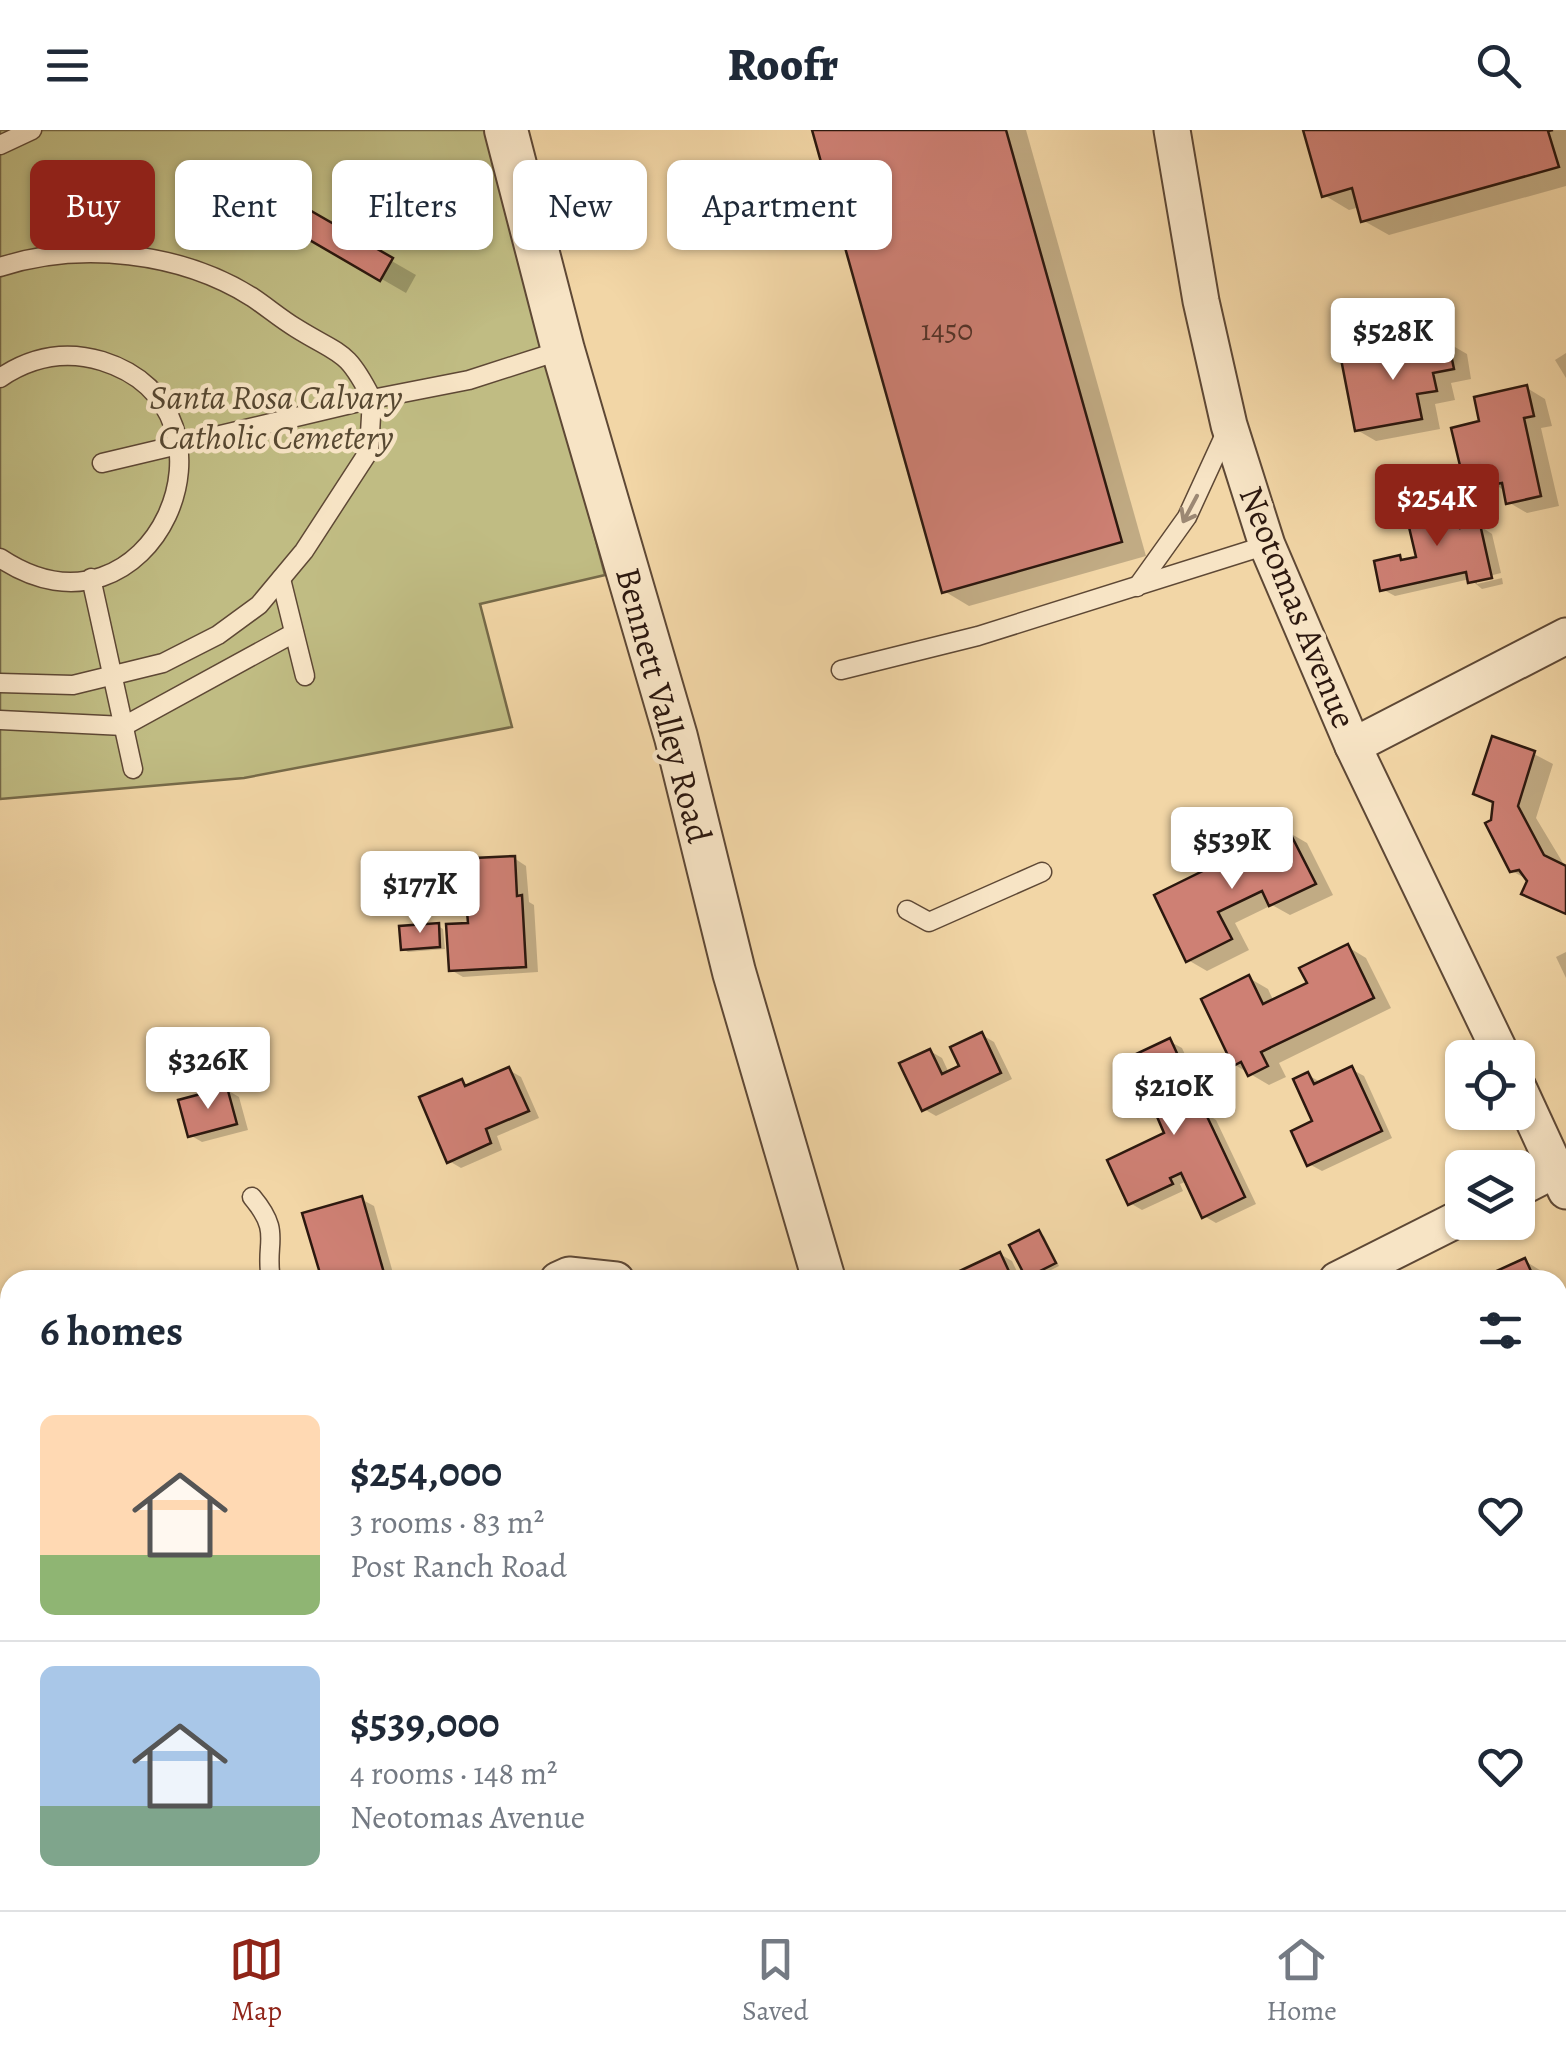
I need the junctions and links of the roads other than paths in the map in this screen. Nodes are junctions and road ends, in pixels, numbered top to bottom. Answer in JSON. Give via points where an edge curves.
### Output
{"nodes":[{"id":1,"x":32,"y":130,"type":"edge"},
{"id":2,"x":506,"y":130,"type":"edge"},
{"id":3,"x":1172,"y":130,"type":"edge"},
{"id":4,"x":0,"y":146,"type":"edge"},
{"id":5,"x":0,"y":266,"type":"edge"},
{"id":6,"x":563,"y":350,"type":"junction"},
{"id":7,"x":0,"y":378,"type":"edge"},
{"id":8,"x":372,"y":399,"type":"junction"},
{"id":9,"x":1230,"y":425,"type":"junction"},
{"id":10,"x":178,"y":446,"type":"junction"},
{"id":11,"x":102,"y":463,"type":"dead end"},
{"id":12,"x":1267,"y":546,"type":"junction"},
{"id":13,"x":0,"y":558,"type":"edge"},
{"id":14,"x":91,"y":578,"type":"junction"},
{"id":15,"x":281,"y":579,"type":"junction"},
{"id":16,"x":1137,"y":586,"type":"junction"},
{"id":17,"x":294,"y":633,"type":"junction"},
{"id":18,"x":1566,"y":636,"type":"edge"},
{"id":19,"x":840,"y":670,"type":"dead end"},
{"id":20,"x":305,"y":676,"type":"dead end"},
{"id":21,"x":114,"y":677,"type":"junction"},
{"id":22,"x":0,"y":684,"type":"edge"},
{"id":23,"x":0,"y":720,"type":"edge"},
{"id":24,"x":124,"y":726,"type":"junction"},
{"id":25,"x":1353,"y":746,"type":"junction"},
{"id":26,"x":134,"y":768,"type":"dead end"},
{"id":27,"x":1042,"y":872,"type":"dead end"},
{"id":28,"x":908,"y":910,"type":"dead end"},
{"id":29,"x":1494,"y":1040,"type":"edge"},
{"id":30,"x":1551,"y":1117,"type":"edge"},
{"id":31,"x":1560,"y":1180,"type":"edge"},
{"id":32,"x":1535,"y":1185,"type":"edge"},
{"id":33,"x":252,"y":1197,"type":"dead end"},
{"id":34,"x":1445,"y":1226,"type":"edge"},
{"id":35,"x":270,"y":1270,"type":"edge"},
{"id":36,"x":821,"y":1270,"type":"edge"},
{"id":37,"x":1357,"y":1270,"type":"edge"}],
"edges":[{"from":1,"to":4,"type":"lane"},
{"from":2,"to":6,"type":"street","name":"Bennett Valley Road"},
{"from":3,"to":9,"type":"street","name":"Neotomas Avenue"},
{"from":5,"to":8,"type":"lane","via":[[80,253],[138,256],[196,271],[340,351]]},
{"from":6,"to":8,"type":"lane","via":[[469,380]]},
{"from":6,"to":36,"type":"street","name":"Bennett Valley Road"},
{"from":7,"to":10,"type":"lane","via":[[50,357],[106,362],[153,395]]},
{"from":8,"to":10,"type":"lane"},
{"from":8,"to":15,"type":"lane","via":[[369,450]]},
{"from":9,"to":12,"type":"street","name":"Neotomas Avenue"},
{"from":9,"to":16,"type":"lane","one_way":true,"via":[[1187,516]]},
{"from":10,"to":11,"type":"lane"},
{"from":10,"to":14,"type":"lane","via":[[175,500],[160,532],[120,568]]},
{"from":12,"to":16,"type":"lane"},
{"from":12,"to":25,"type":"street","name":"Neotomas Avenue"},
{"from":13,"to":14,"type":"lane","via":[[49,579]]},
{"from":14,"to":21,"type":"lane"},
{"from":15,"to":17,"type":"lane"},
{"from":15,"to":21,"type":"lane","via":[[218,635]]},
{"from":16,"to":19,"type":"lane"},
{"from":17,"to":20,"type":"lane"},
{"from":17,"to":24,"type":"lane"},
{"from":18,"to":25,"type":"street"},
{"from":21,"to":22,"type":"lane","via":[[74,685]]},
{"from":21,"to":24,"type":"lane"},
{"from":23,"to":24,"type":"lane"},
{"from":24,"to":26,"type":"lane"},
{"from":25,"to":29,"type":"street","name":"Neotomas Avenue"},
{"from":27,"to":28,"type":"lane","via":[[930,922]]},
{"from":30,"to":31,"type":"street"},
{"from":31,"to":32,"type":"street"},
{"from":33,"to":35,"type":"lane","via":[[273,1233]]},
{"from":34,"to":37,"type":"street"}]}
